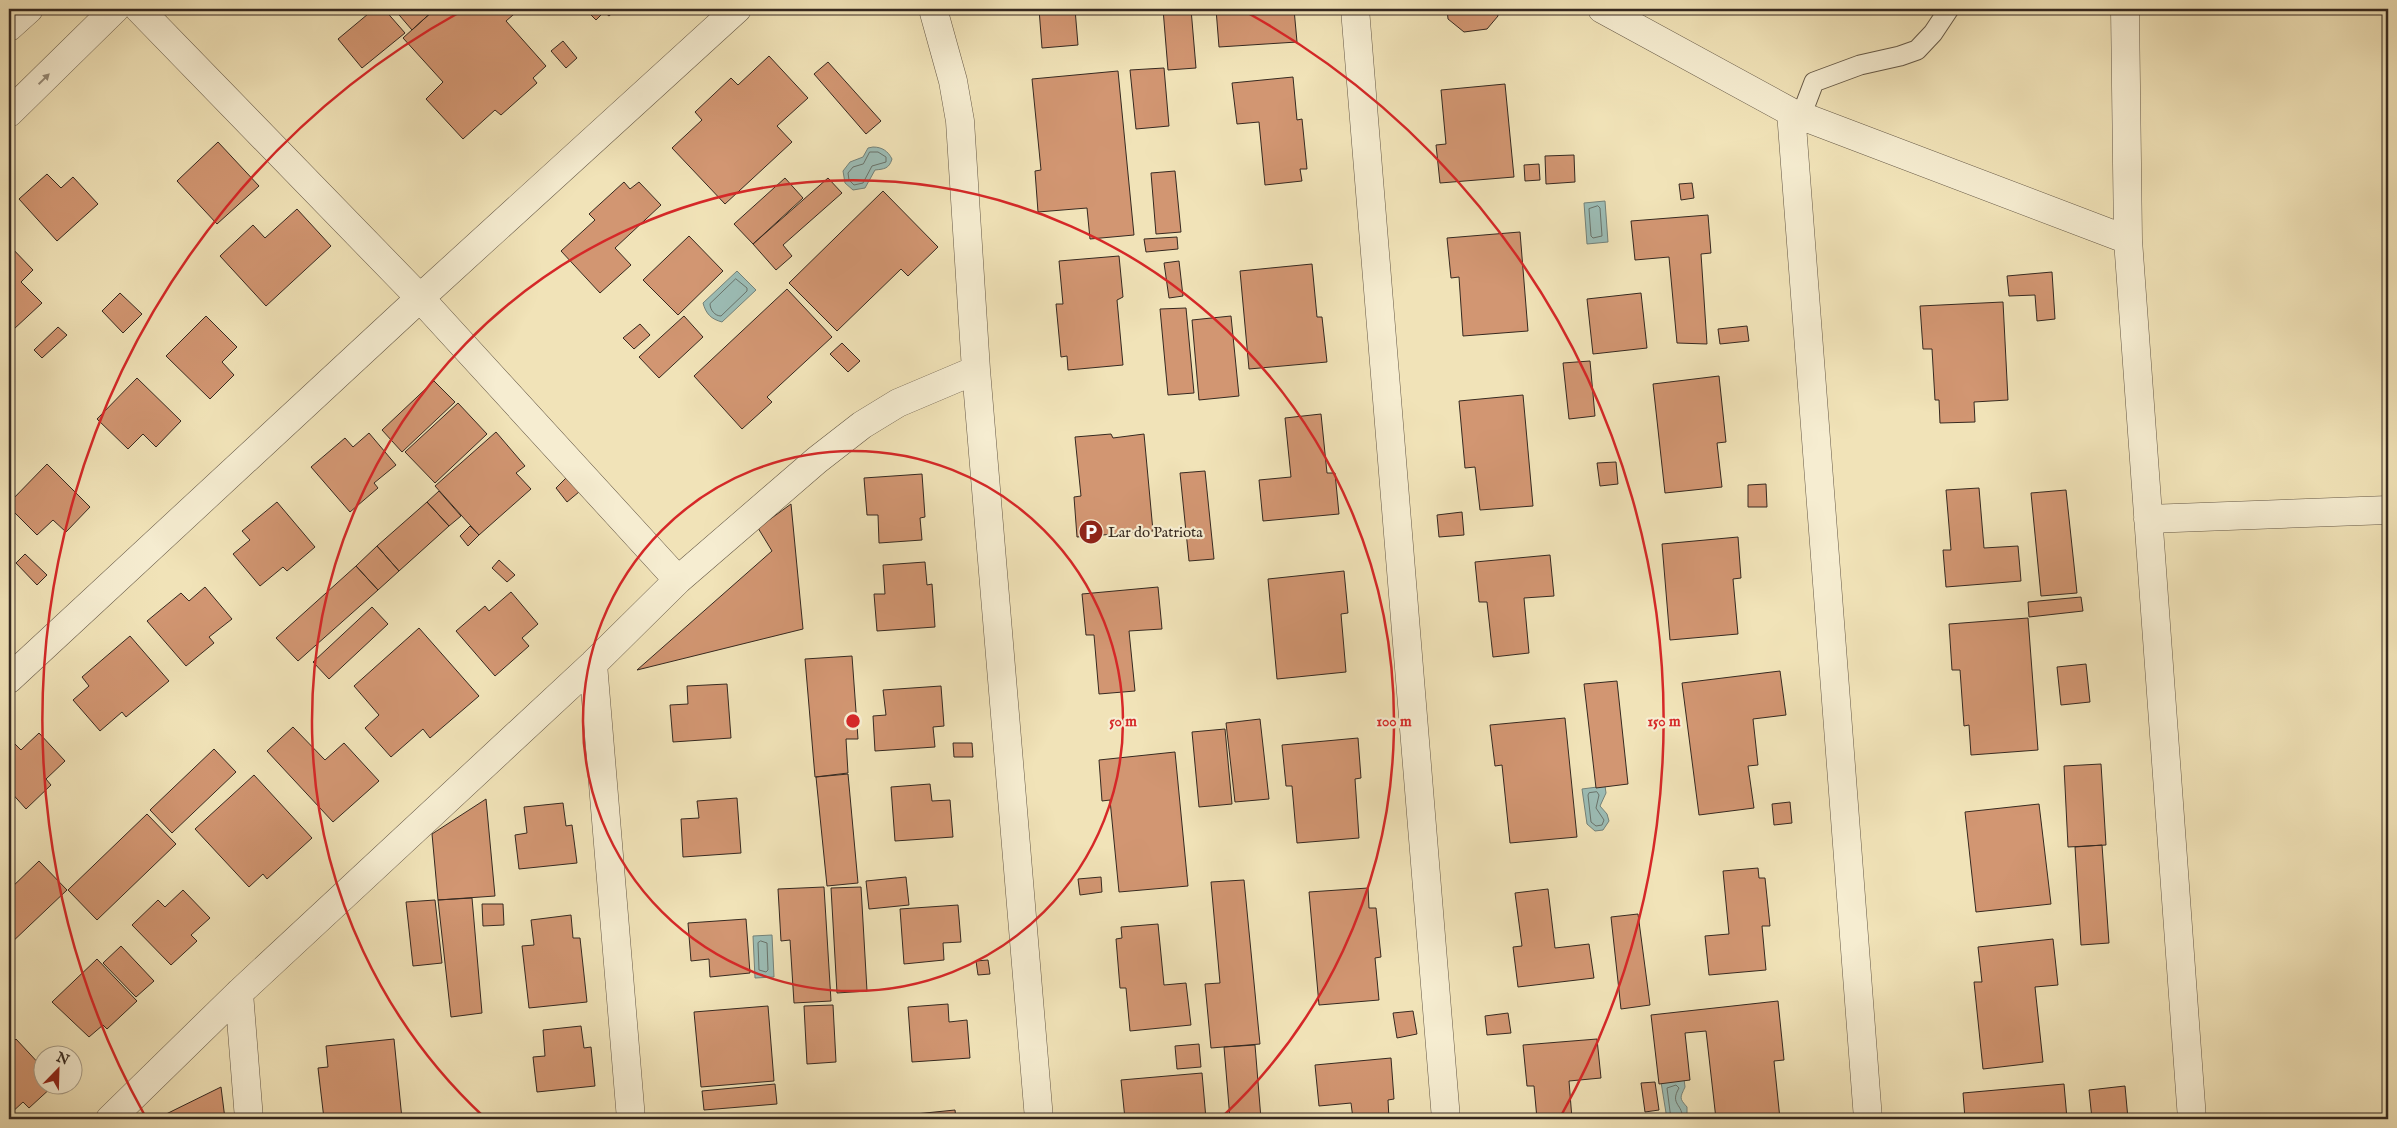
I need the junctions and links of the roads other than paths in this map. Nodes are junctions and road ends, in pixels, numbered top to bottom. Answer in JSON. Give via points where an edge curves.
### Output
{"nodes":[{"id":1,"x":29,"y":9,"type":"edge"},
{"id":2,"x":115,"y":9,"type":"edge"},
{"id":3,"x":139,"y":9,"type":"edge"},
{"id":4,"x":737,"y":9,"type":"edge"},
{"id":5,"x":933,"y":9,"type":"edge"},
{"id":6,"x":1355,"y":9,"type":"edge"},
{"id":7,"x":1602,"y":9,"type":"edge"},
{"id":8,"x":1949,"y":9,"type":"edge"},
{"id":9,"x":2125,"y":9,"type":"edge"},
{"id":10,"x":9,"y":27,"type":"edge"},
{"id":11,"x":9,"y":113,"type":"edge"},
{"id":12,"x":1796,"y":114,"type":"junction"},
{"id":13,"x":2128,"y":240,"type":"junction"},
{"id":14,"x":420,"y":298,"type":"junction"},
{"id":15,"x":976,"y":370,"type":"junction"},
{"id":16,"x":2388,"y":510,"type":"edge"},
{"id":17,"x":2148,"y":519,"type":"junction"},
{"id":18,"x":678,"y":580,"type":"junction"},
{"id":19,"x":593,"y":664,"type":"junction"},
{"id":20,"x":9,"y":679,"type":"edge"},
{"id":21,"x":238,"y":993,"type":"junction"},
{"id":22,"x":110,"y":1119,"type":"edge"},
{"id":23,"x":250,"y":1119,"type":"edge"},
{"id":24,"x":632,"y":1119,"type":"edge"},
{"id":25,"x":1039,"y":1119,"type":"edge"},
{"id":26,"x":1446,"y":1119,"type":"edge"},
{"id":27,"x":1868,"y":1119,"type":"edge"},
{"id":28,"x":2192,"y":1119,"type":"edge"}],
"edges":[{"from":1,"to":10,"type":"street"},
{"from":11,"to":2,"type":"street","one_way":true},
{"from":3,"to":14,"type":"street"},
{"from":4,"to":14,"type":"street"},
{"from":5,"to":15,"type":"street","via":[[953,81],[960,121]]},
{"from":6,"to":26,"type":"street"},
{"from":7,"to":12,"type":"street"},
{"from":8,"to":12,"type":"lane","via":[[1917,50],[1860,65],[1814,82]]},
{"from":9,"to":13,"type":"street"},
{"from":12,"to":13,"type":"street"},
{"from":12,"to":27,"type":"street"},
{"from":13,"to":17,"type":"street"},
{"from":14,"to":18,"type":"street"},
{"from":14,"to":20,"type":"street"},
{"from":15,"to":18,"type":"street","via":[[898,403],[862,425]]},
{"from":15,"to":25,"type":"street"},
{"from":16,"to":17,"type":"street"},
{"from":17,"to":28,"type":"street"},
{"from":18,"to":19,"type":"street"},
{"from":19,"to":21,"type":"street"},
{"from":19,"to":24,"type":"street"},
{"from":21,"to":22,"type":"street"},
{"from":21,"to":23,"type":"street"}]}
